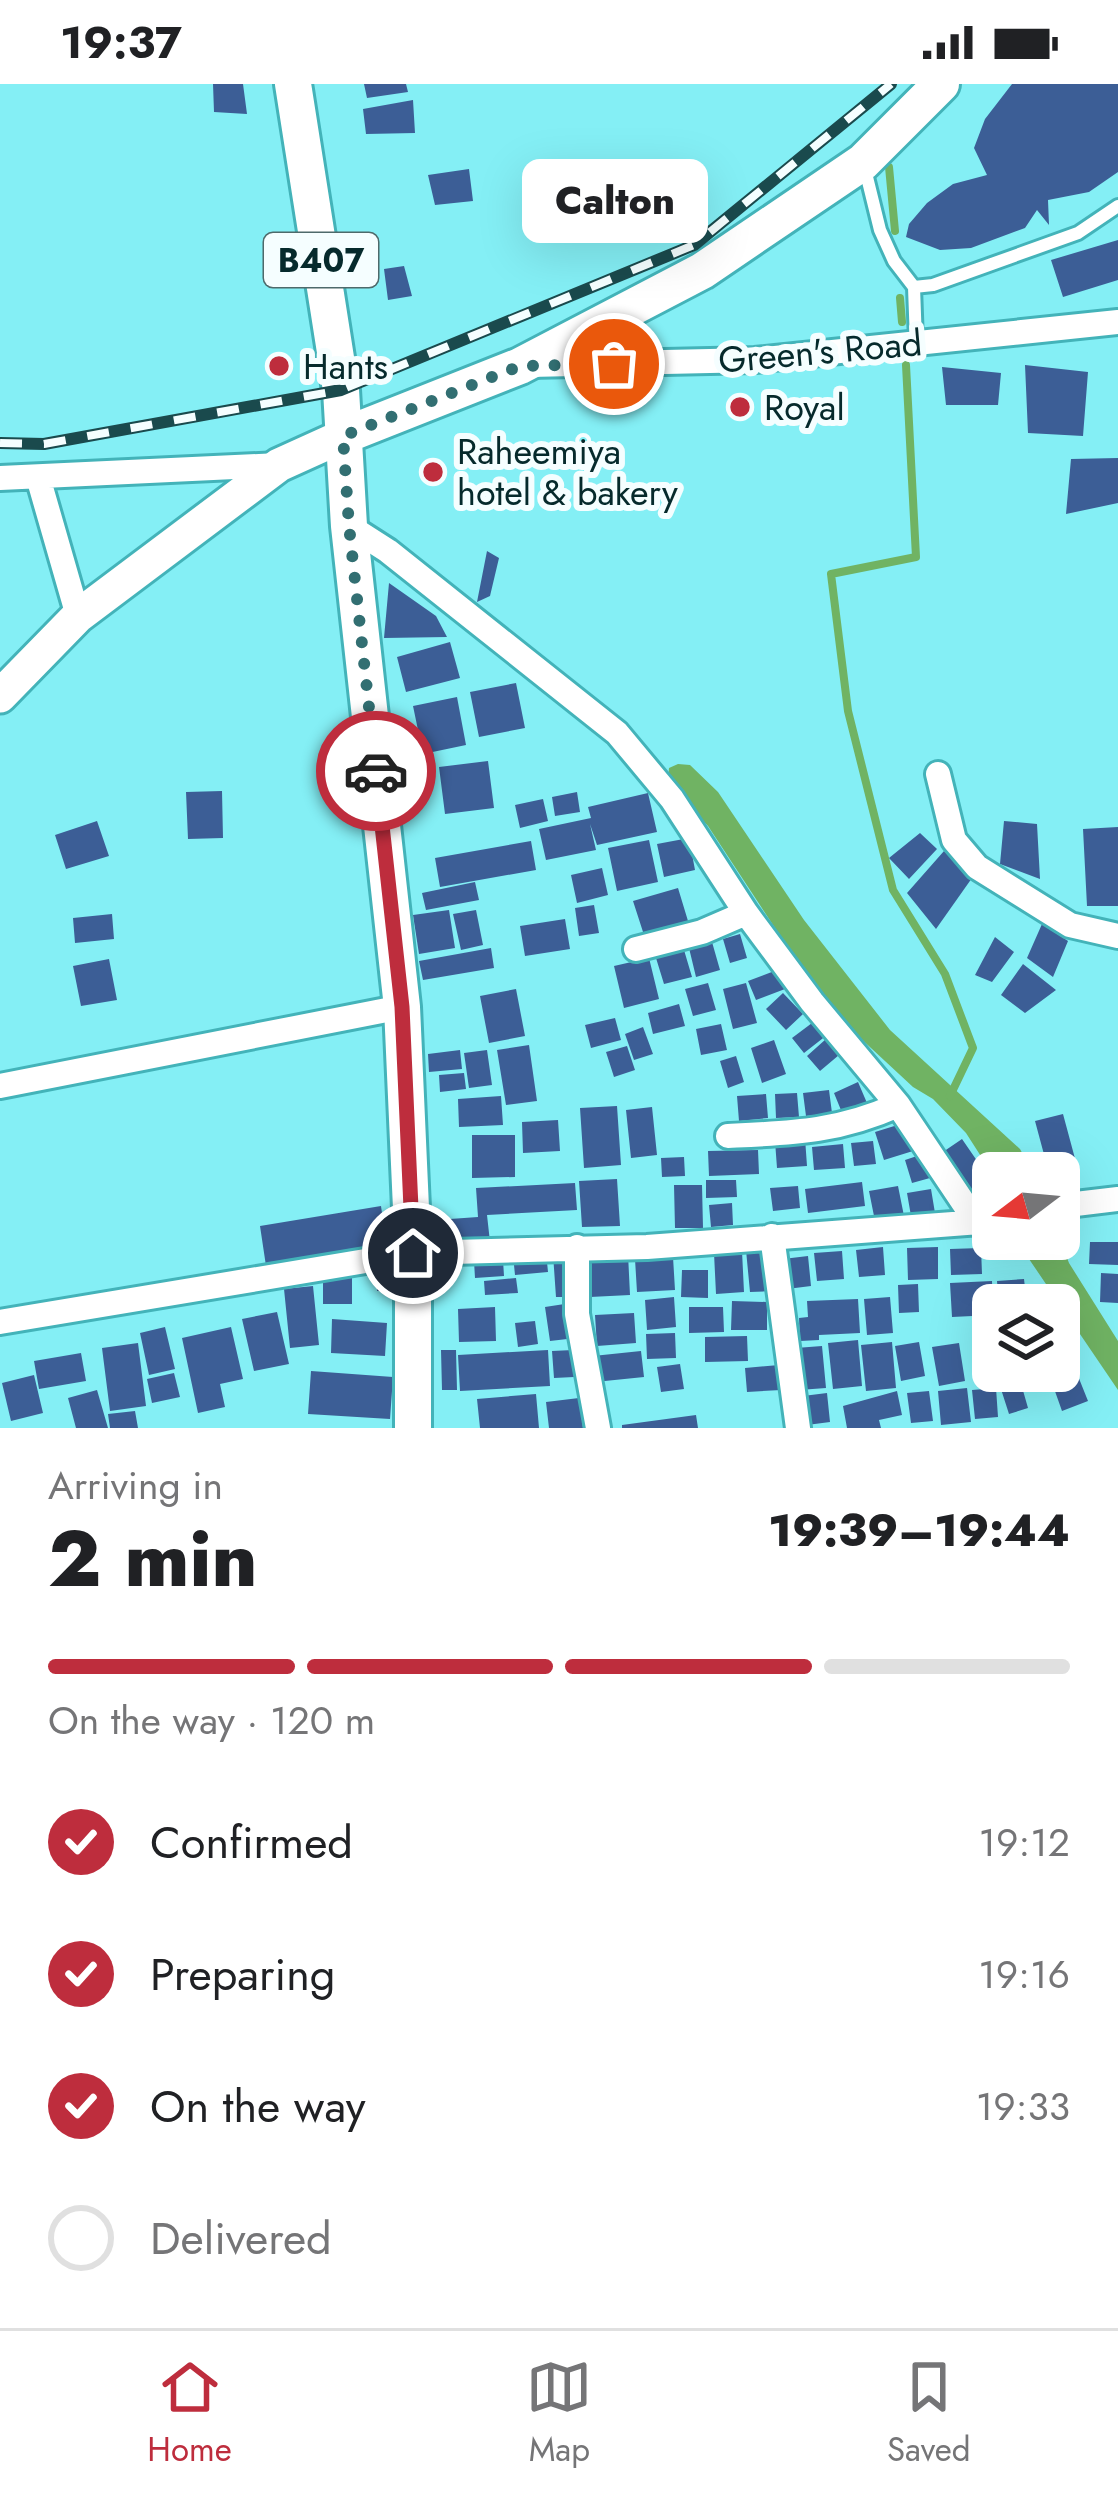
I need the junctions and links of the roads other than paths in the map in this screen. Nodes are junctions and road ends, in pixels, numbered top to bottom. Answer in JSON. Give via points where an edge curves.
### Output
{"nodes":[{"id":1,"x":293,"y":84,"type":"edge"},
{"id":2,"x":941,"y":84,"type":"edge"},
{"id":3,"x":863,"y":162,"type":"junction"},
{"id":4,"x":1118,"y":206,"type":"edge"},
{"id":5,"x":914,"y":287,"type":"junction"},
{"id":6,"x":1118,"y":322,"type":"edge"},
{"id":7,"x":916,"y":342,"type":"junction"},
{"id":8,"x":520,"y":366,"type":"junction"},
{"id":9,"x":343,"y":436,"type":"junction"},
{"id":10,"x":279,"y":465,"type":"junction"},
{"id":11,"x":38,"y":477,"type":"junction"},
{"id":12,"x":0,"y":478,"type":"edge"},
{"id":13,"x":349,"y":526,"type":"junction"},
{"id":14,"x":78,"y":616,"type":"junction"},
{"id":15,"x":0,"y":696,"type":"edge"},
{"id":16,"x":938,"y":774,"type":"dead end"},
{"id":17,"x":746,"y":913,"type":"junction"},
{"id":18,"x":1118,"y":936,"type":"edge"},
{"id":19,"x":636,"y":949,"type":"dead end"},
{"id":20,"x":402,"y":1007,"type":"junction"},
{"id":21,"x":0,"y":1086,"type":"edge"},
{"id":22,"x":898,"y":1105,"type":"junction"},
{"id":23,"x":728,"y":1136,"type":"dead end"},
{"id":24,"x":1118,"y":1199,"type":"edge"},
{"id":25,"x":1080,"y":1203,"type":"edge"},
{"id":26,"x":972,"y":1205,"type":"edge"},
{"id":27,"x":972,"y":1223,"type":"edge"},
{"id":28,"x":772,"y":1236,"type":"junction"},
{"id":29,"x":577,"y":1247,"type":"junction"},
{"id":30,"x":413,"y":1253,"type":"junction"},
{"id":31,"x":0,"y":1322,"type":"edge"},
{"id":32,"x":413,"y":1428,"type":"edge"},
{"id":33,"x":598,"y":1428,"type":"edge"},
{"id":34,"x":798,"y":1428,"type":"edge"}],
"edges":[{"from":1,"to":9,"type":"main road","number":"B407"},
{"from":2,"to":3,"type":"main road"},
{"from":3,"to":5,"type":"lane","via":[[880,230]]},
{"from":3,"to":8,"type":"main road","via":[[702,271]]},
{"from":4,"to":5,"type":"lane","via":[[1078,233]]},
{"from":5,"to":7,"type":"lane"},
{"from":6,"to":7,"type":"street","name":"Green's Road"},
{"from":7,"to":8,"type":"street","name":"Green's Road","via":[[754,361]]},
{"from":8,"to":9,"type":"main road"},
{"from":9,"to":10,"type":"main road"},
{"from":9,"to":13,"type":"main road","number":"B407"},
{"from":10,"to":11,"type":"street"},
{"from":10,"to":14,"type":"main road"},
{"from":11,"to":12,"type":"street"},
{"from":11,"to":14,"type":"street"},
{"from":13,"to":17,"type":"street","via":[[617,734],[672,799]]},
{"from":13,"to":20,"type":"main road","number":"B407"},
{"from":14,"to":15,"type":"main road"},
{"from":16,"to":18,"type":"street","via":[[954,840],[977,867],[1070,925]]},
{"from":17,"to":19,"type":"street"},
{"from":17,"to":22,"type":"street"},
{"from":20,"to":21,"type":"street"},
{"from":20,"to":30,"type":"main road","number":"B407"},
{"from":22,"to":23,"type":"street","via":[[856,1124]]},
{"from":22,"to":26,"type":"street"},
{"from":24,"to":25,"type":"street"},
{"from":27,"to":28,"type":"street"},
{"from":28,"to":29,"type":"street"},
{"from":28,"to":34,"type":"street"},
{"from":29,"to":30,"type":"street"},
{"from":29,"to":33,"type":"street","via":[[577,1314]]},
{"from":30,"to":31,"type":"street"},
{"from":30,"to":32,"type":"main road","number":"B407"}]}
